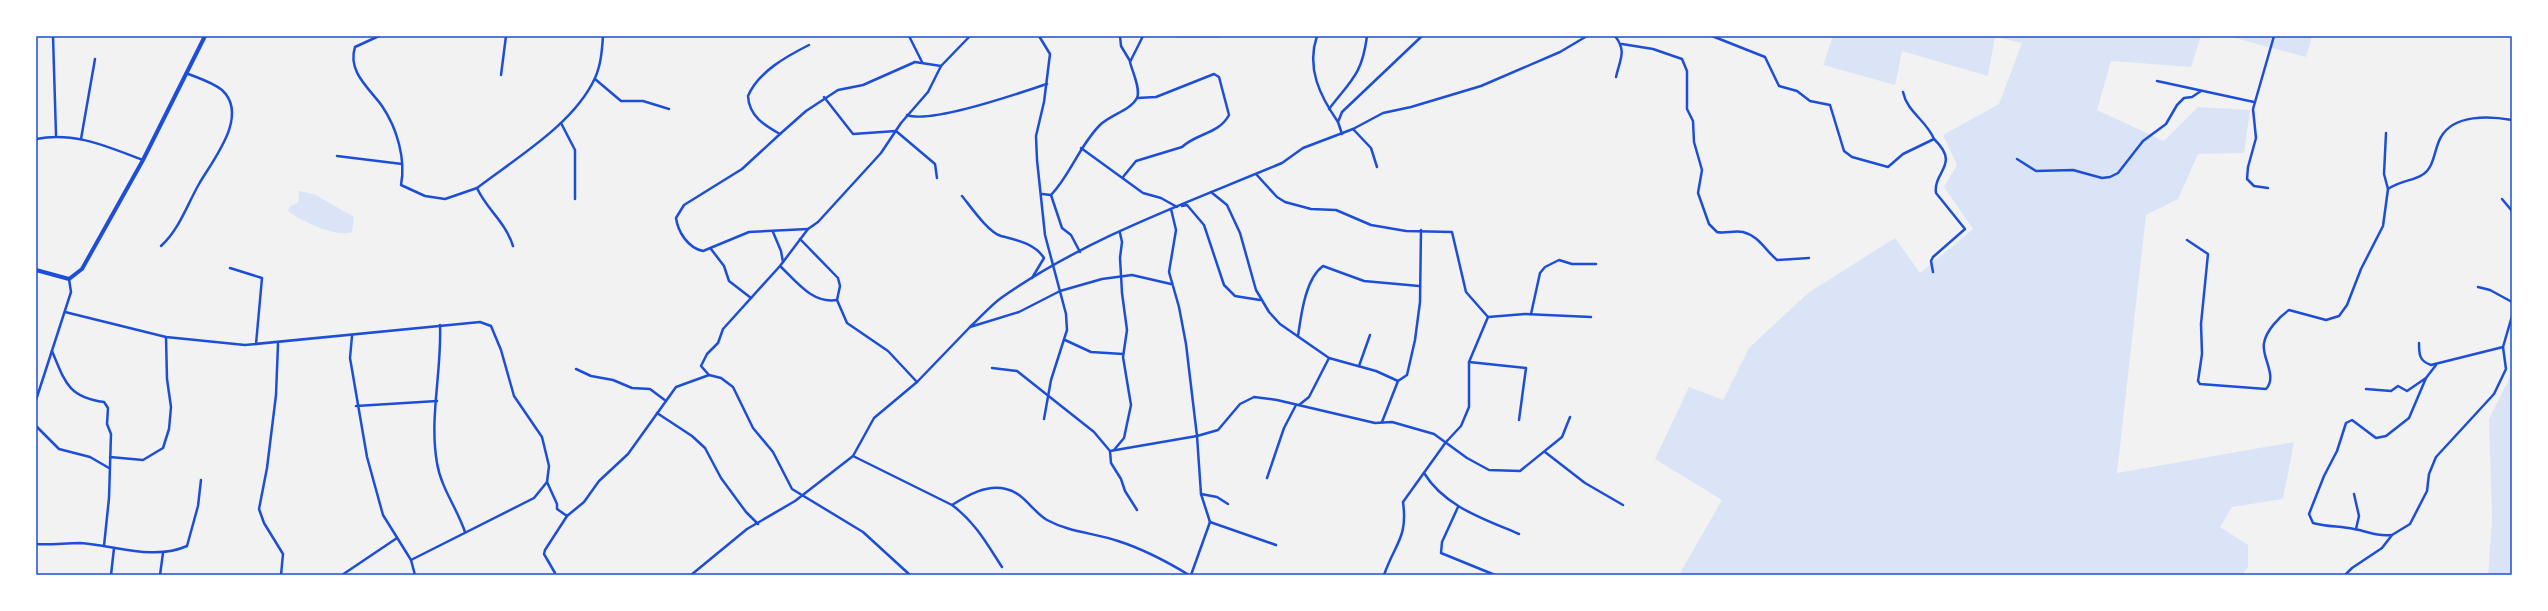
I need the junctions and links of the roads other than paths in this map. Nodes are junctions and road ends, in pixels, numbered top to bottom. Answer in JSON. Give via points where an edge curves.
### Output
{"nodes":[{"id":1,"x":53,"y":36,"type":"edge"},
{"id":2,"x":378,"y":36,"type":"edge"},
{"id":3,"x":506,"y":36,"type":"edge"},
{"id":4,"x":603,"y":36,"type":"edge"},
{"id":5,"x":909,"y":36,"type":"edge"},
{"id":6,"x":970,"y":36,"type":"edge"},
{"id":7,"x":1039,"y":36,"type":"edge"},
{"id":8,"x":1120,"y":36,"type":"edge"},
{"id":9,"x":1143,"y":36,"type":"edge"},
{"id":10,"x":1177,"y":36,"type":"edge"},
{"id":11,"x":1218,"y":36,"type":"edge"},
{"id":12,"x":1317,"y":36,"type":"edge"},
{"id":13,"x":1367,"y":36,"type":"edge"},
{"id":14,"x":1422,"y":36,"type":"edge"},
{"id":15,"x":1587,"y":36,"type":"edge"},
{"id":16,"x":1614,"y":36,"type":"edge"},
{"id":17,"x":1712,"y":36,"type":"edge"},
{"id":18,"x":2274,"y":36,"type":"edge"},
{"id":19,"x":203,"y":37,"type":"edge"},
{"id":20,"x":1622,"y":44,"type":"junction"},
{"id":21,"x":809,"y":45,"type":"dead end"},
{"id":22,"x":96,"y":59,"type":"dead end"},
{"id":23,"x":922,"y":62,"type":"junction"},
{"id":24,"x":1130,"y":62,"type":"junction"},
{"id":25,"x":941,"y":66,"type":"junction"},
{"id":26,"x":186,"y":73,"type":"junction"},
{"id":27,"x":501,"y":75,"type":"dead end"},
{"id":28,"x":1616,"y":77,"type":"dead end"},
{"id":29,"x":595,"y":79,"type":"junction"},
{"id":30,"x":2157,"y":81,"type":"dead end"},
{"id":31,"x":1047,"y":84,"type":"junction"},
{"id":32,"x":2201,"y":91,"type":"junction"},
{"id":33,"x":1903,"y":92,"type":"dead end"},
{"id":34,"x":824,"y":97,"type":"junction"},
{"id":35,"x":1137,"y":98,"type":"junction"},
{"id":36,"x":2254,"y":102,"type":"junction"},
{"id":37,"x":669,"y":109,"type":"dead end"},
{"id":38,"x":1329,"y":109,"type":"junction"},
{"id":39,"x":907,"y":115,"type":"junction"},
{"id":40,"x":2512,"y":120,"type":"edge"},
{"id":41,"x":1338,"y":122,"type":"junction"},
{"id":42,"x":561,"y":123,"type":"junction"},
{"id":43,"x":1353,"y":129,"type":"junction"},
{"id":44,"x":896,"y":131,"type":"junction"},
{"id":45,"x":2386,"y":133,"type":"dead end"},
{"id":46,"x":780,"y":134,"type":"junction"},
{"id":47,"x":1342,"y":134,"type":"junction"},
{"id":48,"x":56,"y":135,"type":"junction"},
{"id":49,"x":36,"y":139,"type":"edge"},
{"id":50,"x":81,"y":139,"type":"junction"},
{"id":51,"x":1934,"y":139,"type":"junction"},
{"id":52,"x":1080,"y":148,"type":"junction"},
{"id":53,"x":337,"y":156,"type":"dead end"},
{"id":54,"x":2017,"y":159,"type":"dead end"},
{"id":55,"x":143,"y":160,"type":"junction"},
{"id":56,"x":402,"y":164,"type":"junction"},
{"id":57,"x":1377,"y":167,"type":"dead end"},
{"id":58,"x":1256,"y":174,"type":"junction"},
{"id":59,"x":1123,"y":177,"type":"junction"},
{"id":60,"x":937,"y":178,"type":"dead end"},
{"id":61,"x":477,"y":188,"type":"junction"},
{"id":62,"x":2268,"y":188,"type":"dead end"},
{"id":63,"x":2388,"y":190,"type":"junction"},
{"id":64,"x":1211,"y":192,"type":"junction"},
{"id":65,"x":1042,"y":194,"type":"junction"},
{"id":66,"x":1051,"y":195,"type":"junction"},
{"id":67,"x":962,"y":196,"type":"dead end"},
{"id":68,"x":575,"y":199,"type":"dead end"},
{"id":69,"x":2502,"y":200,"type":"dead end"},
{"id":70,"x":1177,"y":207,"type":"junction"},
{"id":71,"x":1171,"y":209,"type":"junction"},
{"id":72,"x":2512,"y":211,"type":"edge"},
{"id":73,"x":808,"y":229,"type":"junction"},
{"id":74,"x":1421,"y":230,"type":"junction"},
{"id":75,"x":773,"y":232,"type":"junction"},
{"id":76,"x":1120,"y":232,"type":"junction"},
{"id":77,"x":800,"y":239,"type":"junction"},
{"id":78,"x":2187,"y":240,"type":"dead end"},
{"id":79,"x":161,"y":246,"type":"dead end"},
{"id":80,"x":513,"y":246,"type":"dead end"},
{"id":81,"x":711,"y":249,"type":"junction"},
{"id":82,"x":1080,"y":252,"type":"junction"},
{"id":83,"x":1809,"y":258,"type":"dead end"},
{"id":84,"x":783,"y":262,"type":"junction"},
{"id":85,"x":1596,"y":264,"type":"dead end"},
{"id":86,"x":1054,"y":265,"type":"junction"},
{"id":87,"x":780,"y":266,"type":"junction"},
{"id":88,"x":230,"y":268,"type":"dead end"},
{"id":89,"x":36,"y":270,"type":"edge"},
{"id":90,"x":1933,"y":272,"type":"dead end"},
{"id":91,"x":1121,"y":277,"type":"junction"},
{"id":92,"x":69,"y":279,"type":"junction"},
{"id":93,"x":1030,"y":280,"type":"junction"},
{"id":94,"x":1172,"y":284,"type":"junction"},
{"id":95,"x":1419,"y":286,"type":"junction"},
{"id":96,"x":2478,"y":287,"type":"dead end"},
{"id":97,"x":1060,"y":291,"type":"junction"},
{"id":98,"x":751,"y":298,"type":"junction"},
{"id":99,"x":837,"y":300,"type":"junction"},
{"id":100,"x":1260,"y":300,"type":"junction"},
{"id":101,"x":2512,"y":302,"type":"edge"},
{"id":102,"x":65,"y":312,"type":"junction"},
{"id":103,"x":1531,"y":314,"type":"junction"},
{"id":104,"x":2512,"y":316,"type":"edge"},
{"id":105,"x":1488,"y":317,"type":"junction"},
{"id":106,"x":1592,"y":317,"type":"dead end"},
{"id":107,"x":440,"y":325,"type":"junction"},
{"id":108,"x":970,"y":327,"type":"junction"},
{"id":109,"x":1370,"y":335,"type":"dead end"},
{"id":110,"x":352,"y":336,"type":"junction"},
{"id":111,"x":1298,"y":336,"type":"junction"},
{"id":112,"x":166,"y":337,"type":"junction"},
{"id":113,"x":1065,"y":340,"type":"junction"},
{"id":114,"x":2419,"y":343,"type":"dead end"},
{"id":115,"x":256,"y":344,"type":"junction"},
{"id":116,"x":278,"y":344,"type":"junction"},
{"id":117,"x":2503,"y":347,"type":"junction"},
{"id":118,"x":52,"y":351,"type":"junction"},
{"id":119,"x":1123,"y":354,"type":"junction"},
{"id":120,"x":1329,"y":358,"type":"junction"},
{"id":121,"x":1469,"y":362,"type":"junction"},
{"id":122,"x":2436,"y":365,"type":"junction"},
{"id":123,"x":1359,"y":367,"type":"junction"},
{"id":124,"x":992,"y":368,"type":"dead end"},
{"id":125,"x":576,"y":369,"type":"dead end"},
{"id":126,"x":709,"y":375,"type":"junction"},
{"id":127,"x":2426,"y":378,"type":"junction"},
{"id":128,"x":1398,"y":381,"type":"junction"},
{"id":129,"x":917,"y":382,"type":"junction"},
{"id":130,"x":2366,"y":389,"type":"dead end"},
{"id":131,"x":1048,"y":396,"type":"junction"},
{"id":132,"x":36,"y":400,"type":"edge"},
{"id":133,"x":437,"y":401,"type":"junction"},
{"id":134,"x":666,"y":401,"type":"junction"},
{"id":135,"x":1297,"y":405,"type":"junction"},
{"id":136,"x":356,"y":406,"type":"junction"},
{"id":137,"x":656,"y":413,"type":"junction"},
{"id":138,"x":1570,"y":417,"type":"dead end"},
{"id":139,"x":1044,"y":419,"type":"dead end"},
{"id":140,"x":1519,"y":420,"type":"dead end"},
{"id":141,"x":1382,"y":422,"type":"junction"},
{"id":142,"x":36,"y":426,"type":"edge"},
{"id":143,"x":1197,"y":436,"type":"junction"},
{"id":144,"x":1446,"y":442,"type":"junction"},
{"id":145,"x":1110,"y":451,"type":"junction"},
{"id":146,"x":1114,"y":451,"type":"junction"},
{"id":147,"x":1545,"y":452,"type":"junction"},
{"id":148,"x":853,"y":456,"type":"junction"},
{"id":149,"x":110,"y":457,"type":"junction"},
{"id":150,"x":109,"y":468,"type":"junction"},
{"id":151,"x":1424,"y":474,"type":"junction"},
{"id":152,"x":1267,"y":478,"type":"dead end"},
{"id":153,"x":201,"y":480,"type":"dead end"},
{"id":154,"x":547,"y":482,"type":"junction"},
{"id":155,"x":1201,"y":494,"type":"junction"},
{"id":156,"x":2354,"y":494,"type":"dead end"},
{"id":157,"x":802,"y":495,"type":"junction"},
{"id":158,"x":1228,"y":504,"type":"dead end"},
{"id":159,"x":952,"y":505,"type":"junction"},
{"id":160,"x":1623,"y":505,"type":"dead end"},
{"id":161,"x":1458,"y":507,"type":"junction"},
{"id":162,"x":1137,"y":510,"type":"dead end"},
{"id":163,"x":567,"y":516,"type":"junction"},
{"id":164,"x":1210,"y":522,"type":"junction"},
{"id":165,"x":758,"y":524,"type":"junction"},
{"id":166,"x":2356,"y":529,"type":"junction"},
{"id":167,"x":465,"y":532,"type":"junction"},
{"id":168,"x":1518,"y":534,"type":"dead end"},
{"id":169,"x":2392,"y":535,"type":"junction"},
{"id":170,"x":396,"y":538,"type":"junction"},
{"id":171,"x":36,"y":544,"type":"edge"},
{"id":172,"x":1276,"y":545,"type":"dead end"},
{"id":173,"x":104,"y":546,"type":"junction"},
{"id":174,"x":114,"y":548,"type":"junction"},
{"id":175,"x":163,"y":552,"type":"junction"},
{"id":176,"x":411,"y":560,"type":"junction"},
{"id":177,"x":1002,"y":567,"type":"dead end"},
{"id":178,"x":696,"y":570,"type":"junction"},
{"id":179,"x":555,"y":573,"type":"dead end"},
{"id":180,"x":111,"y":575,"type":"edge"},
{"id":181,"x":160,"y":575,"type":"edge"},
{"id":182,"x":281,"y":575,"type":"edge"},
{"id":183,"x":342,"y":575,"type":"edge"},
{"id":184,"x":415,"y":575,"type":"edge"},
{"id":185,"x":691,"y":575,"type":"edge"},
{"id":186,"x":696,"y":575,"type":"edge"},
{"id":187,"x":910,"y":575,"type":"edge"},
{"id":188,"x":1190,"y":575,"type":"edge"},
{"id":189,"x":1384,"y":575,"type":"edge"},
{"id":190,"x":1495,"y":575,"type":"edge"},
{"id":191,"x":2346,"y":575,"type":"edge"}],
"edges":[{"from":1,"to":48,"type":"street"},
{"from":2,"to":56,"type":"street","via":[[355,47],[356,68],[359,78],[389,117],[397,137]]},
{"from":3,"to":27,"type":"street"},
{"from":4,"to":29,"type":"street"},
{"from":5,"to":23,"type":"street"},
{"from":6,"to":25,"type":"street"},
{"from":7,"to":31,"type":"street","via":[[1050,54]]},
{"from":8,"to":24,"type":"street","via":[[1121,46]]},
{"from":9,"to":24,"type":"street"},
{"from":10,"to":11,"type":"street"},
{"from":12,"to":38,"type":"street","via":[[1312,63],[1314,75]]},
{"from":13,"to":38,"type":"street","via":[[1365,56],[1351,84]]},
{"from":14,"to":41,"type":"street","via":[[1351,102],[1342,112]]},
{"from":15,"to":43,"type":"street","via":[[1560,52],[1504,78],[1411,108],[1383,112]]},
{"from":16,"to":20,"type":"street"},
{"from":17,"to":51,"type":"street","via":[[1765,57],[1779,86],[1797,91],[1810,101],[1830,105],[1846,154],[1888,167],[1903,154]]},
{"from":18,"to":36,"type":"street"},
{"from":19,"to":26,"type":"main road"},
{"from":20,"to":28,"type":"street"},
{"from":20,"to":83,"type":"street","via":[[1653,49],[1682,58],[1687,71],[1687,109],[1693,121],[1695,148],[1702,170],[1698,193],[1709,224],[1717,232],[1743,232],[1752,236],[1777,260]]},
{"from":21,"to":46,"type":"street","via":[[779,63],[757,82],[748,96],[752,113],[764,125]]},
{"from":22,"to":50,"type":"street"},
{"from":23,"to":25,"type":"street"},
{"from":23,"to":34,"type":"street","via":[[907,64],[863,86],[838,90]]},
{"from":24,"to":35,"type":"street","via":[[1138,90]]},
{"from":25,"to":39,"type":"street","via":[[928,92]]},
{"from":26,"to":55,"type":"main road"},
{"from":26,"to":79,"type":"street","via":[[223,91],[228,101],[231,122],[221,151],[202,179],[170,238]]},
{"from":29,"to":37,"type":"street","via":[[621,101],[643,101]]},
{"from":29,"to":42,"type":"street"},
{"from":30,"to":32,"type":"street"},
{"from":31,"to":39,"type":"street","via":[[994,102],[924,118]]},
{"from":31,"to":65,"type":"street","via":[[1036,136]]},
{"from":32,"to":36,"type":"street"},
{"from":32,"to":54,"type":"street","via":[[2181,102],[2166,124],[2143,141],[2118,173],[2110,177],[2102,178],[2073,170],[2036,171]]},
{"from":33,"to":51,"type":"street","via":[[1905,104],[1929,127]]},
{"from":34,"to":44,"type":"street","via":[[853,134]]},
{"from":34,"to":46,"type":"street"},
{"from":35,"to":52,"type":"street","via":[[1129,106],[1105,120]]},
{"from":35,"to":59,"type":"street","via":[[1156,97],[1214,74],[1219,78],[1229,115],[1218,129],[1182,147],[1136,161]]},
{"from":36,"to":62,"type":"street","via":[[2253,123],[2256,138],[2247,179],[2254,186]]},
{"from":38,"to":41,"type":"street"},
{"from":39,"to":44,"type":"street"},
{"from":40,"to":63,"type":"street","via":[[2463,119],[2454,124],[2441,136],[2429,169],[2422,176],[2409,179]]},
{"from":41,"to":47,"type":"street"},
{"from":42,"to":61,"type":"street"},
{"from":42,"to":68,"type":"street","via":[[575,150]]},
{"from":43,"to":47,"type":"street"},
{"from":43,"to":57,"type":"street","via":[[1371,148]]},
{"from":44,"to":60,"type":"street","via":[[935,164]]},
{"from":44,"to":73,"type":"street","via":[[880,153],[818,222]]},
{"from":45,"to":63,"type":"street","via":[[2384,174]]},
{"from":46,"to":81,"type":"street","via":[[742,169],[684,206],[676,218],[689,244],[703,251]]},
{"from":47,"to":58,"type":"street","via":[[1303,148],[1282,163]]},
{"from":48,"to":49,"type":"street"},
{"from":48,"to":50,"type":"street"},
{"from":50,"to":55,"type":"street"},
{"from":51,"to":90,"type":"street","via":[[1941,146],[1946,160],[1936,184],[1936,193],[1965,229],[1933,257]]},
{"from":52,"to":59,"type":"street"},
{"from":52,"to":66,"type":"street","via":[[1070,171]]},
{"from":53,"to":56,"type":"street"},
{"from":55,"to":92,"type":"main road","via":[[82,269]]},
{"from":56,"to":61,"type":"street","via":[[404,173],[401,185],[425,196],[445,199]]},
{"from":58,"to":64,"type":"street"},
{"from":58,"to":74,"type":"street","via":[[1285,202],[1311,209],[1336,210],[1371,225],[1406,231]]},
{"from":59,"to":70,"type":"street","via":[[1143,193],[1161,198]]},
{"from":61,"to":80,"type":"street","via":[[483,200],[508,231]]},
{"from":63,"to":78,"type":"street","via":[[2383,226],[2361,269],[2347,305],[2339,316],[2326,320],[2289,310],[2266,336],[2263,351],[2270,377],[2266,388],[2225,387],[2200,384],[2198,381],[2208,254]]},
{"from":64,"to":70,"type":"street"},
{"from":64,"to":100,"type":"street","via":[[1227,205],[1240,233]]},
{"from":65,"to":66,"type":"street"},
{"from":65,"to":86,"type":"street","via":[[1045,235]]},
{"from":66,"to":82,"type":"street","via":[[1062,228],[1071,235]]},
{"from":67,"to":93,"type":"street","via":[[982,222],[1000,236],[1014,238],[1033,246],[1042,254],[1044,258]]},
{"from":69,"to":72,"type":"street"},
{"from":70,"to":71,"type":"street"},
{"from":70,"to":100,"type":"street","via":[[1187,205],[1204,225],[1224,285],[1235,296]]},
{"from":71,"to":76,"type":"street"},
{"from":71,"to":94,"type":"street","via":[[1176,230],[1170,261]]},
{"from":73,"to":75,"type":"street"},
{"from":73,"to":77,"type":"street"},
{"from":74,"to":95,"type":"street"},
{"from":74,"to":105,"type":"street","via":[[1454,234],[1466,292]]},
{"from":75,"to":81,"type":"street","via":[[737,235]]},
{"from":75,"to":84,"type":"street","via":[[782,251]]},
{"from":76,"to":82,"type":"street"},
{"from":76,"to":91,"type":"street"},
{"from":77,"to":84,"type":"street"},
{"from":77,"to":99,"type":"street","via":[[838,278],[840,286]]},
{"from":81,"to":98,"type":"street","via":[[724,266],[729,281]]},
{"from":82,"to":86,"type":"street"},
{"from":84,"to":87,"type":"street"},
{"from":85,"to":103,"type":"street","via":[[1572,264],[1559,260],[1545,267],[1540,273]]},
{"from":86,"to":93,"type":"street"},
{"from":86,"to":97,"type":"street"},
{"from":87,"to":98,"type":"street"},
{"from":87,"to":99,"type":"street","via":[[813,296],[828,301]]},
{"from":88,"to":115,"type":"street","via":[[262,278]]},
{"from":89,"to":92,"type":"main road"},
{"from":91,"to":94,"type":"street","via":[[1135,276]]},
{"from":91,"to":97,"type":"street","via":[[1080,284]]},
{"from":91,"to":119,"type":"street","via":[[1127,330]]},
{"from":92,"to":102,"type":"street","via":[[71,292]]},
{"from":93,"to":108,"type":"street","via":[[1000,299]]},
{"from":94,"to":143,"type":"street","via":[[1186,344]]},
{"from":95,"to":111,"type":"street","via":[[1364,281],[1323,266],[1305,296]]},
{"from":95,"to":128,"type":"street","via":[[1415,340],[1407,375]]},
{"from":96,"to":101,"type":"street","via":[[2490,290]]},
{"from":97,"to":108,"type":"street","via":[[1019,312]]},
{"from":97,"to":113,"type":"street","via":[[1066,314]]},
{"from":98,"to":126,"type":"street","via":[[723,329],[718,343],[704,359],[701,366]]},
{"from":99,"to":129,"type":"street","via":[[847,323],[888,351]]},
{"from":100,"to":111,"type":"street","via":[[1280,324]]},
{"from":102,"to":112,"type":"street"},
{"from":102,"to":118,"type":"street"},
{"from":103,"to":105,"type":"street"},
{"from":103,"to":106,"type":"street"},
{"from":104,"to":117,"type":"street"},
{"from":105,"to":121,"type":"street"},
{"from":107,"to":110,"type":"street"},
{"from":107,"to":133,"type":"street"},
{"from":107,"to":154,"type":"street","via":[[480,322],[491,326],[501,350],[514,396],[542,437],[549,466]]},
{"from":108,"to":129,"type":"street"},
{"from":109,"to":123,"type":"street"},
{"from":110,"to":116,"type":"street"},
{"from":110,"to":136,"type":"street","via":[[350,358]]},
{"from":111,"to":120,"type":"street"},
{"from":112,"to":115,"type":"street","via":[[245,346]]},
{"from":112,"to":149,"type":"street","via":[[167,379],[171,406],[169,429],[163,448],[143,460]]},
{"from":113,"to":119,"type":"street","via":[[1092,352]]},
{"from":113,"to":131,"type":"street"},
{"from":114,"to":122,"type":"street","via":[[2419,355],[2424,362]]},
{"from":115,"to":116,"type":"street"},
{"from":116,"to":182,"type":"street","via":[[276,395],[259,509],[264,523],[283,554]]},
{"from":117,"to":122,"type":"street"},
{"from":117,"to":169,"type":"street","via":[[2506,369],[2494,394],[2436,457],[2429,474],[2427,491],[2418,511],[2410,524]]},
{"from":118,"to":132,"type":"street"},
{"from":118,"to":149,"type":"street","via":[[67,385],[74,393],[86,400],[104,402],[108,408]]},
{"from":119,"to":146,"type":"street","via":[[1132,405],[1124,438]]},
{"from":120,"to":123,"type":"street"},
{"from":120,"to":135,"type":"street","via":[[1309,397]]},
{"from":121,"to":140,"type":"street","via":[[1526,368]]},
{"from":121,"to":144,"type":"street","via":[[1469,407],[1461,426]]},
{"from":122,"to":127,"type":"street"},
{"from":123,"to":128,"type":"street"},
{"from":124,"to":131,"type":"street","via":[[1017,371]]},
{"from":125,"to":134,"type":"street","via":[[632,388],[650,389]]},
{"from":126,"to":134,"type":"street","via":[[676,387]]},
{"from":126,"to":157,"type":"street","via":[[721,378],[732,387],[753,428],[773,452],[792,489]]},
{"from":127,"to":130,"type":"street","via":[[2407,391],[2398,386],[2391,391]]},
{"from":127,"to":166,"type":"street","via":[[2413,412],[2386,436],[2376,438],[2352,420],[2346,423],[2309,518],[2313,523],[2325,526]]},
{"from":128,"to":141,"type":"street"},
{"from":129,"to":148,"type":"street","via":[[874,418]]},
{"from":131,"to":139,"type":"street"},
{"from":131,"to":145,"type":"street","via":[[1094,432]]},
{"from":133,"to":136,"type":"street"},
{"from":133,"to":167,"type":"street","via":[[437,464],[442,483]]},
{"from":134,"to":137,"type":"street"},
{"from":135,"to":141,"type":"street","via":[[1375,423]]},
{"from":135,"to":143,"type":"street","via":[[1254,397],[1240,404],[1218,430]]},
{"from":135,"to":152,"type":"street","via":[[1284,428]]},
{"from":136,"to":170,"type":"street","via":[[383,515]]},
{"from":137,"to":163,"type":"street","via":[[628,454],[599,481],[584,502]]},
{"from":137,"to":165,"type":"street","via":[[692,436],[705,448],[721,478]]},
{"from":138,"to":147,"type":"street","via":[[1562,437]]},
{"from":141,"to":144,"type":"street","via":[[1392,422],[1434,434]]},
{"from":142,"to":150,"type":"street","via":[[58,449],[90,457]]},
{"from":143,"to":146,"type":"street"},
{"from":143,"to":155,"type":"street"},
{"from":144,"to":147,"type":"street","via":[[1489,470],[1520,471]]},
{"from":144,"to":151,"type":"street"},
{"from":145,"to":146,"type":"street"},
{"from":145,"to":162,"type":"street","via":[[1112,463]]},
{"from":147,"to":160,"type":"street","via":[[1585,483]]},
{"from":148,"to":157,"type":"street"},
{"from":148,"to":159,"type":"street"},
{"from":149,"to":150,"type":"street"},
{"from":150,"to":173,"type":"street"},
{"from":151,"to":161,"type":"street","via":[[1433,488]]},
{"from":151,"to":189,"type":"street","via":[[1403,502],[1406,523],[1403,535]]},
{"from":153,"to":175,"type":"street","via":[[198,506],[187,546]]},
{"from":154,"to":163,"type":"street","via":[[557,509]]},
{"from":154,"to":167,"type":"street","via":[[534,498]]},
{"from":155,"to":158,"type":"street","via":[[1216,497]]},
{"from":155,"to":164,"type":"street"},
{"from":156,"to":166,"type":"street","via":[[2359,516]]},
{"from":157,"to":165,"type":"street"},
{"from":157,"to":187,"type":"street","via":[[863,532]]},
{"from":159,"to":177,"type":"street","via":[[967,516],[980,531]]},
{"from":159,"to":188,"type":"street","via":[[969,494],[989,488],[1007,489],[1021,496],[1050,522],[1142,550]]},
{"from":161,"to":168,"type":"street"},
{"from":161,"to":190,"type":"street","via":[[1442,542],[1441,553]]},
{"from":163,"to":179,"type":"street","via":[[544,554]]},
{"from":164,"to":172,"type":"street"},
{"from":164,"to":188,"type":"street"},
{"from":165,"to":178,"type":"street"},
{"from":166,"to":169,"type":"street","via":[[2383,536]]},
{"from":167,"to":176,"type":"street"},
{"from":169,"to":191,"type":"street","via":[[2382,548]]},
{"from":170,"to":176,"type":"street"},
{"from":170,"to":183,"type":"street"},
{"from":171,"to":173,"type":"street","via":[[79,543]]},
{"from":173,"to":174,"type":"street"},
{"from":174,"to":175,"type":"street"},
{"from":174,"to":180,"type":"street"},
{"from":175,"to":181,"type":"street"},
{"from":176,"to":184,"type":"street"},
{"from":178,"to":185,"type":"street"},
{"from":178,"to":186,"type":"street"}]}
